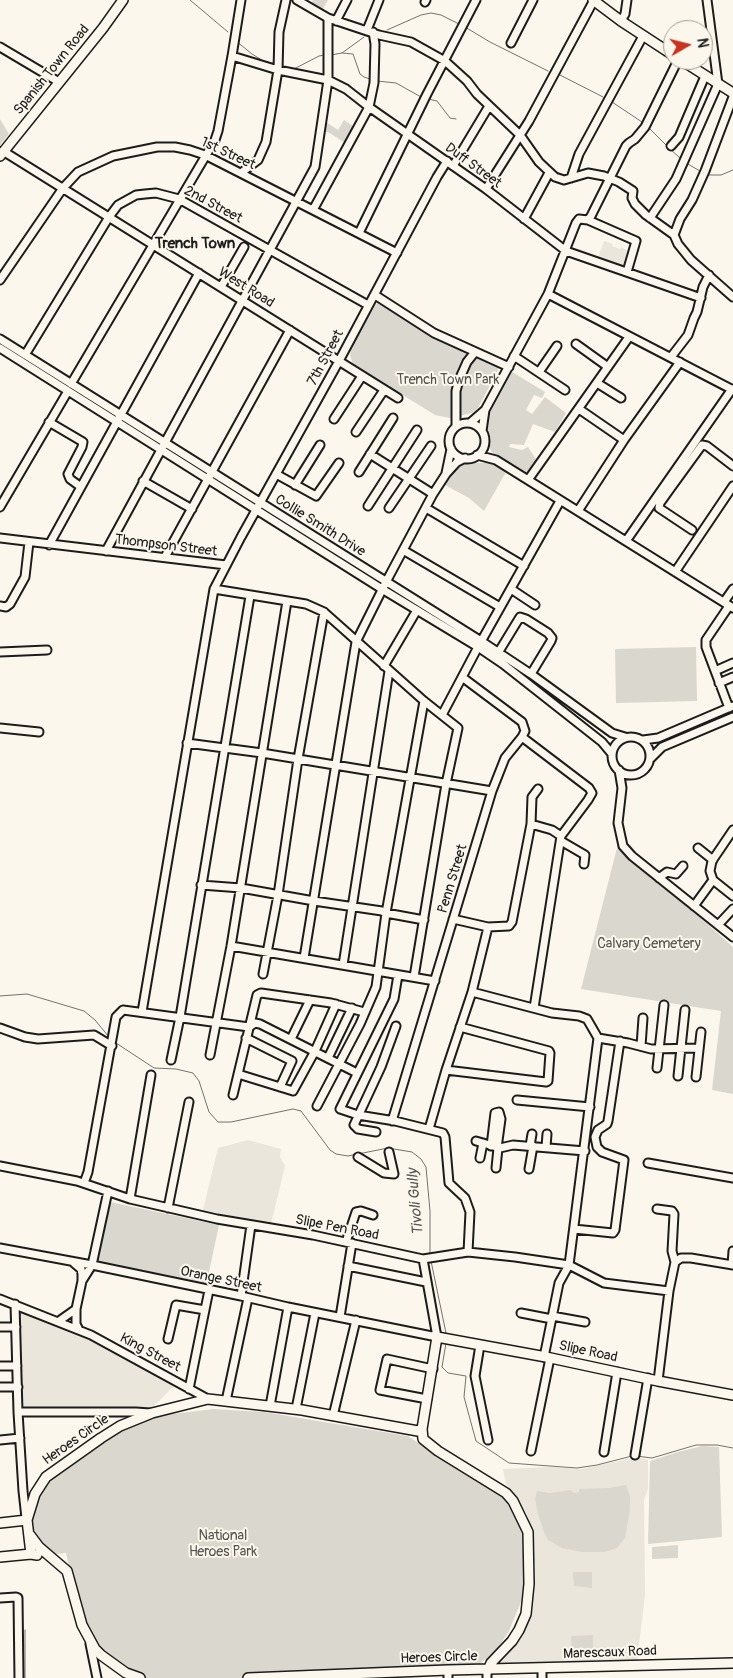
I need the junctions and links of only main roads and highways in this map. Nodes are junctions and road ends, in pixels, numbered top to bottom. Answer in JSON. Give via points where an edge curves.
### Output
{"nodes":[{"id":1,"x":123,"y":0,"type":"edge"},
{"id":2,"x":593,"y":0,"type":"edge"},
{"id":3,"x":663,"y":49,"type":"edge"},
{"id":4,"x":696,"y":70,"type":"edge"},
{"id":5,"x":733,"y":93,"type":"edge"},
{"id":6,"x":2,"y":154,"type":"edge"},
{"id":7,"x":733,"y":1395,"type":"edge"},
{"id":8,"x":418,"y":1430,"type":"junction"},
{"id":9,"x":27,"y":1520,"type":"junction"},
{"id":10,"x":0,"y":1523,"type":"edge"},
{"id":11,"x":28,"y":1531,"type":"junction"},
{"id":12,"x":32,"y":1554,"type":"junction"},
{"id":13,"x":0,"y":1557,"type":"edge"},
{"id":14,"x":55,"y":1559,"type":"junction"},
{"id":15,"x":733,"y":1663,"type":"edge"},
{"id":16,"x":487,"y":1672,"type":"edge"},
{"id":17,"x":448,"y":1674,"type":"edge"},
{"id":18,"x":542,"y":1674,"type":"edge"},
{"id":19,"x":125,"y":1676,"type":"edge"},
{"id":20,"x":373,"y":1676,"type":"edge"},
{"id":21,"x":409,"y":1676,"type":"edge"},
{"id":22,"x":140,"y":1678,"type":"edge"},
{"id":23,"x":249,"y":1678,"type":"edge"},
{"id":24,"x":288,"y":1678,"type":"edge"}],
"edges":[{"from":1,"to":6,"type":"main road","name":"Spanish Town Road"},
{"from":2,"to":3,"type":"main road"},
{"from":4,"to":5,"type":"main road"},
{"from":7,"to":8,"type":"main road","name":"Slipe Road","via":[[437,1336],[427,1399]]},
{"from":8,"to":9,"type":"main road","name":"Heroes Circle","via":[[296,1409],[208,1399],[152,1413],[120,1426],[46,1477],[35,1494]]},
{"from":8,"to":16,"type":"main road","name":"Heroes Circle","via":[[423,1439],[438,1451],[506,1493],[528,1532],[526,1614],[512,1641]]},
{"from":9,"to":10,"type":"main road"},
{"from":9,"to":11,"type":"main road","name":"Heroes Circle"},
{"from":11,"to":12,"type":"main road","name":"Heroes Circle"},
{"from":11,"to":14,"type":"main road","via":[[36,1543]]},
{"from":12,"to":13,"type":"main road"},
{"from":12,"to":14,"type":"main road"},
{"from":14,"to":19,"type":"main road","via":[[67,1571],[82,1625],[97,1658]]},
{"from":15,"to":18,"type":"main road","name":"Marescaux Road"},
{"from":16,"to":17,"type":"main road","name":"Heroes Circle"},
{"from":16,"to":18,"type":"main road","name":"Marescaux Road"},
{"from":17,"to":21,"type":"main road","name":"Heroes Circle"},
{"from":19,"to":22,"type":"main road"},
{"from":20,"to":21,"type":"main road","name":"Heroes Circle"},
{"from":20,"to":24,"type":"main road","name":"Heroes Circle"},
{"from":23,"to":24,"type":"main road","name":"Heroes Circle"}]}
